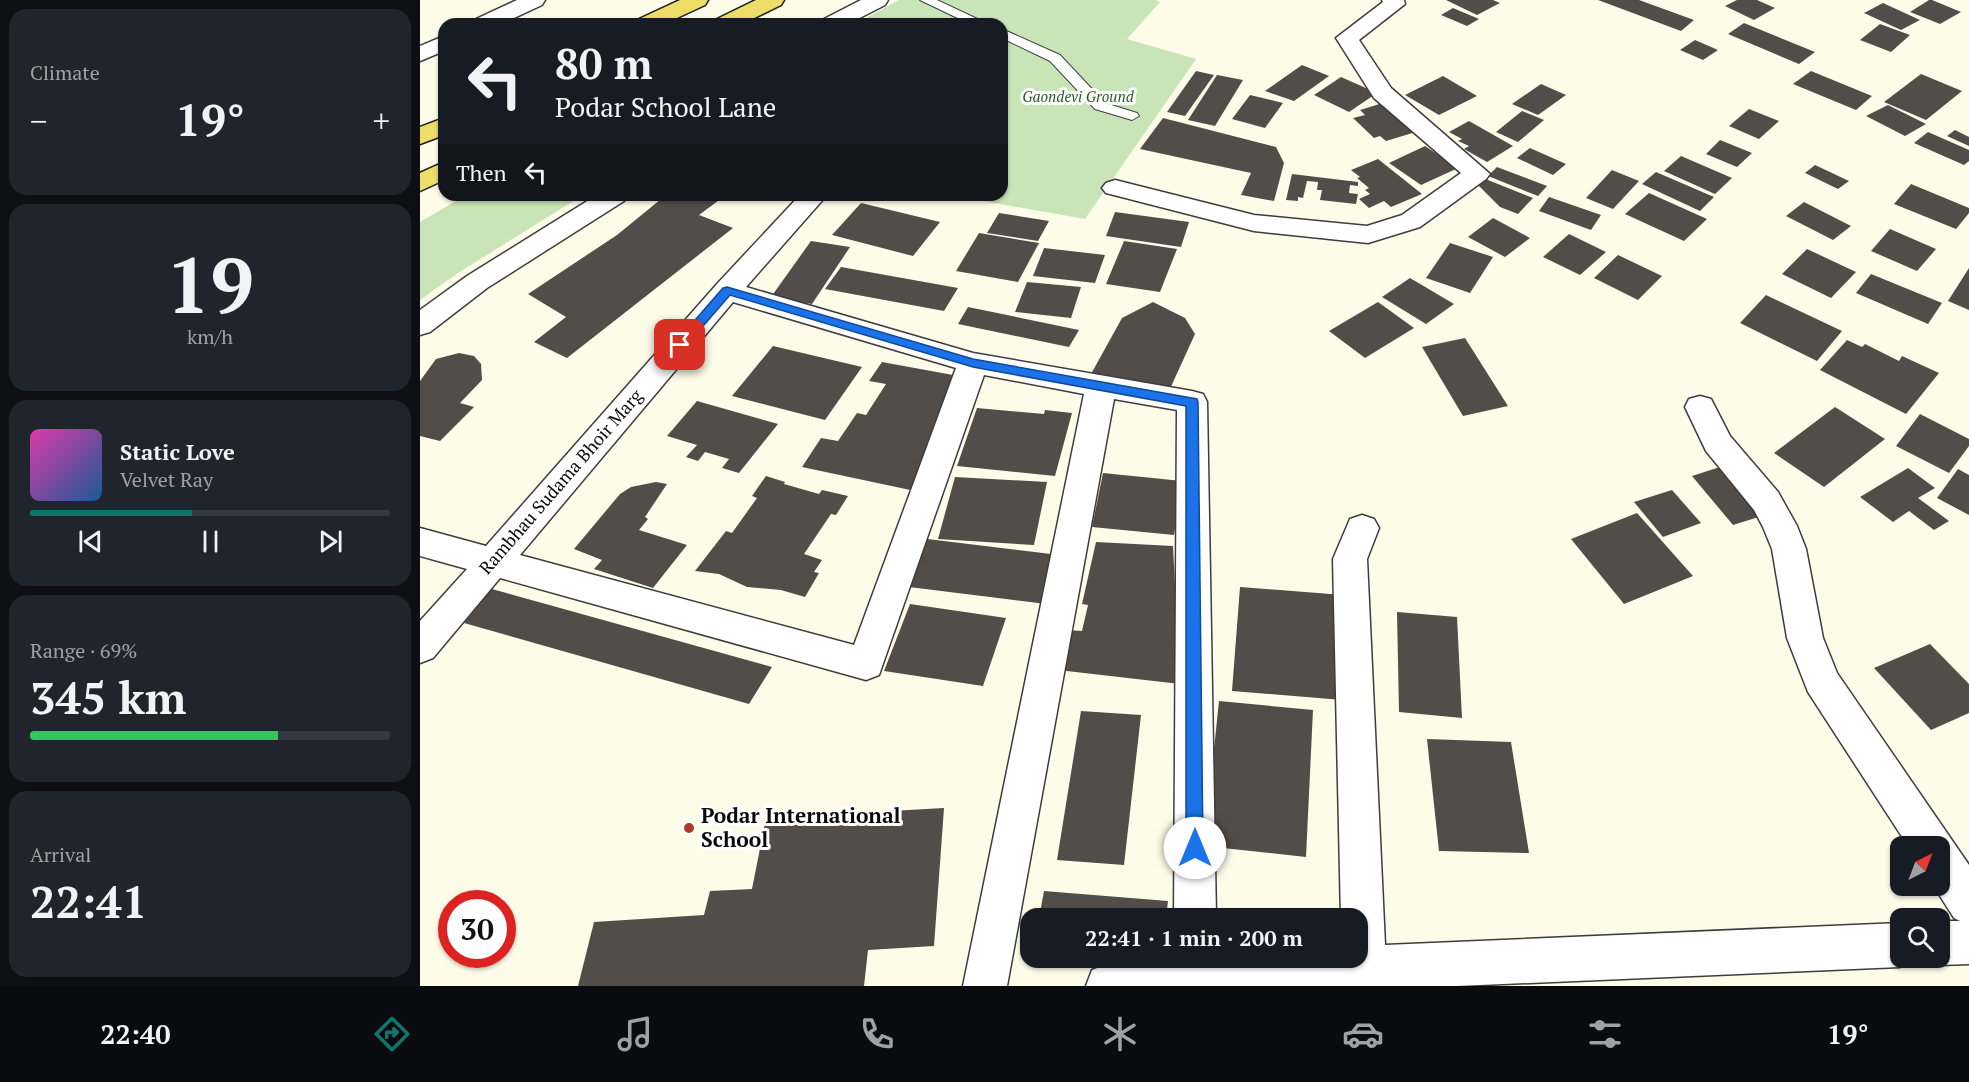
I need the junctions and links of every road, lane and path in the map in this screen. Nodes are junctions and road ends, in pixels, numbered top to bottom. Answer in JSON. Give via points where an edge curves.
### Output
{"nodes":[{"id":1,"x":534,"y":0,"type":"edge"},
{"id":2,"x":697,"y":0,"type":"edge"},
{"id":3,"x":773,"y":0,"type":"edge"},
{"id":4,"x":877,"y":0,"type":"edge"},
{"id":5,"x":926,"y":0,"type":"edge"},
{"id":6,"x":1393,"y":0,"type":"edge"},
{"id":7,"x":496,"y":18,"type":"edge"},
{"id":8,"x":660,"y":18,"type":"edge"},
{"id":9,"x":737,"y":18,"type":"edge"},
{"id":10,"x":843,"y":18,"type":"edge"},
{"id":11,"x":967,"y":18,"type":"edge"},
{"id":12,"x":1008,"y":36,"type":"edge"},
{"id":13,"x":438,"y":46,"type":"edge"},
{"id":14,"x":420,"y":54,"type":"edge"},
{"id":15,"x":1132,"y":116,"type":"dead end"},
{"id":16,"x":438,"y":128,"type":"edge"},
{"id":17,"x":420,"y":137,"type":"edge"},
{"id":18,"x":438,"y":173,"type":"edge"},
{"id":19,"x":420,"y":183,"type":"edge"},
{"id":20,"x":1115,"y":188,"type":"dead end"},
{"id":21,"x":605,"y":201,"type":"edge"},
{"id":22,"x":809,"y":201,"type":"edge"},
{"id":23,"x":727,"y":291,"type":"junction"},
{"id":24,"x":420,"y":325,"type":"edge"},
{"id":25,"x":973,"y":363,"type":"junction"},
{"id":26,"x":1101,"y":386,"type":"junction"},
{"id":27,"x":1700,"y":407,"type":"dead end"},
{"id":28,"x":1362,"y":528,"type":"dead end"},
{"id":29,"x":420,"y":542,"type":"edge"},
{"id":30,"x":492,"y":562,"type":"junction"},
{"id":31,"x":420,"y":647,"type":"edge"},
{"id":32,"x":1925,"y":836,"type":"edge"},
{"id":33,"x":1950,"y":874,"type":"edge"},
{"id":34,"x":1969,"y":903,"type":"edge"},
{"id":35,"x":1195,"y":908,"type":"edge"},
{"id":36,"x":1362,"y":908,"type":"edge"},
{"id":37,"x":1969,"y":942,"type":"edge"},
{"id":38,"x":1950,"y":943,"type":"edge"},
{"id":39,"x":1890,"y":945,"type":"edge"},
{"id":40,"x":1364,"y":968,"type":"edge"},
{"id":41,"x":1368,"y":968,"type":"edge"},
{"id":42,"x":1195,"y":970,"type":"edge"},
{"id":43,"x":985,"y":986,"type":"edge"},
{"id":44,"x":1108,"y":986,"type":"edge"}],
"edges":[{"from":1,"to":7,"type":"street"},
{"from":2,"to":8,"type":"main road"},
{"from":3,"to":9,"type":"main road"},
{"from":4,"to":10,"type":"street"},
{"from":5,"to":11,"type":"lane"},
{"from":6,"to":20,"type":"street","via":[[1394,4],[1347,38],[1382,93],[1477,174],[1411,221],[1368,235],[1254,223]]},
{"from":12,"to":15,"type":"lane","via":[[1055,58],[1100,106]]},
{"from":13,"to":14,"type":"street"},
{"from":16,"to":17,"type":"main road"},
{"from":18,"to":19,"type":"main road"},
{"from":21,"to":24,"type":"street","via":[[477,282]]},
{"from":22,"to":23,"type":"street","name":"Rambhau Sudama Bhoir Marg"},
{"from":23,"to":25,"type":"street"},
{"from":23,"to":30,"type":"street","name":"Rambhau Sudama Bhoir Marg"},
{"from":25,"to":26,"type":"street"},
{"from":25,"to":30,"type":"street","via":[[866,664]]},
{"from":26,"to":35,"type":"street","via":[[1192,402]]},
{"from":26,"to":43,"type":"street"},
{"from":27,"to":32,"type":"street","via":[[1717,443],[1766,501],[1780,526],[1789,549],[1805,638],[1821,681]]},
{"from":28,"to":36,"type":"street","via":[[1350,559]]},
{"from":29,"to":30,"type":"street"},
{"from":30,"to":31,"type":"street","name":"Rambhau Sudama Bhoir Marg"},
{"from":33,"to":34,"type":"street"},
{"from":37,"to":38,"type":"street"},
{"from":39,"to":41,"type":"street"},
{"from":40,"to":42,"type":"street"},
{"from":42,"to":44,"type":"street"}]}
